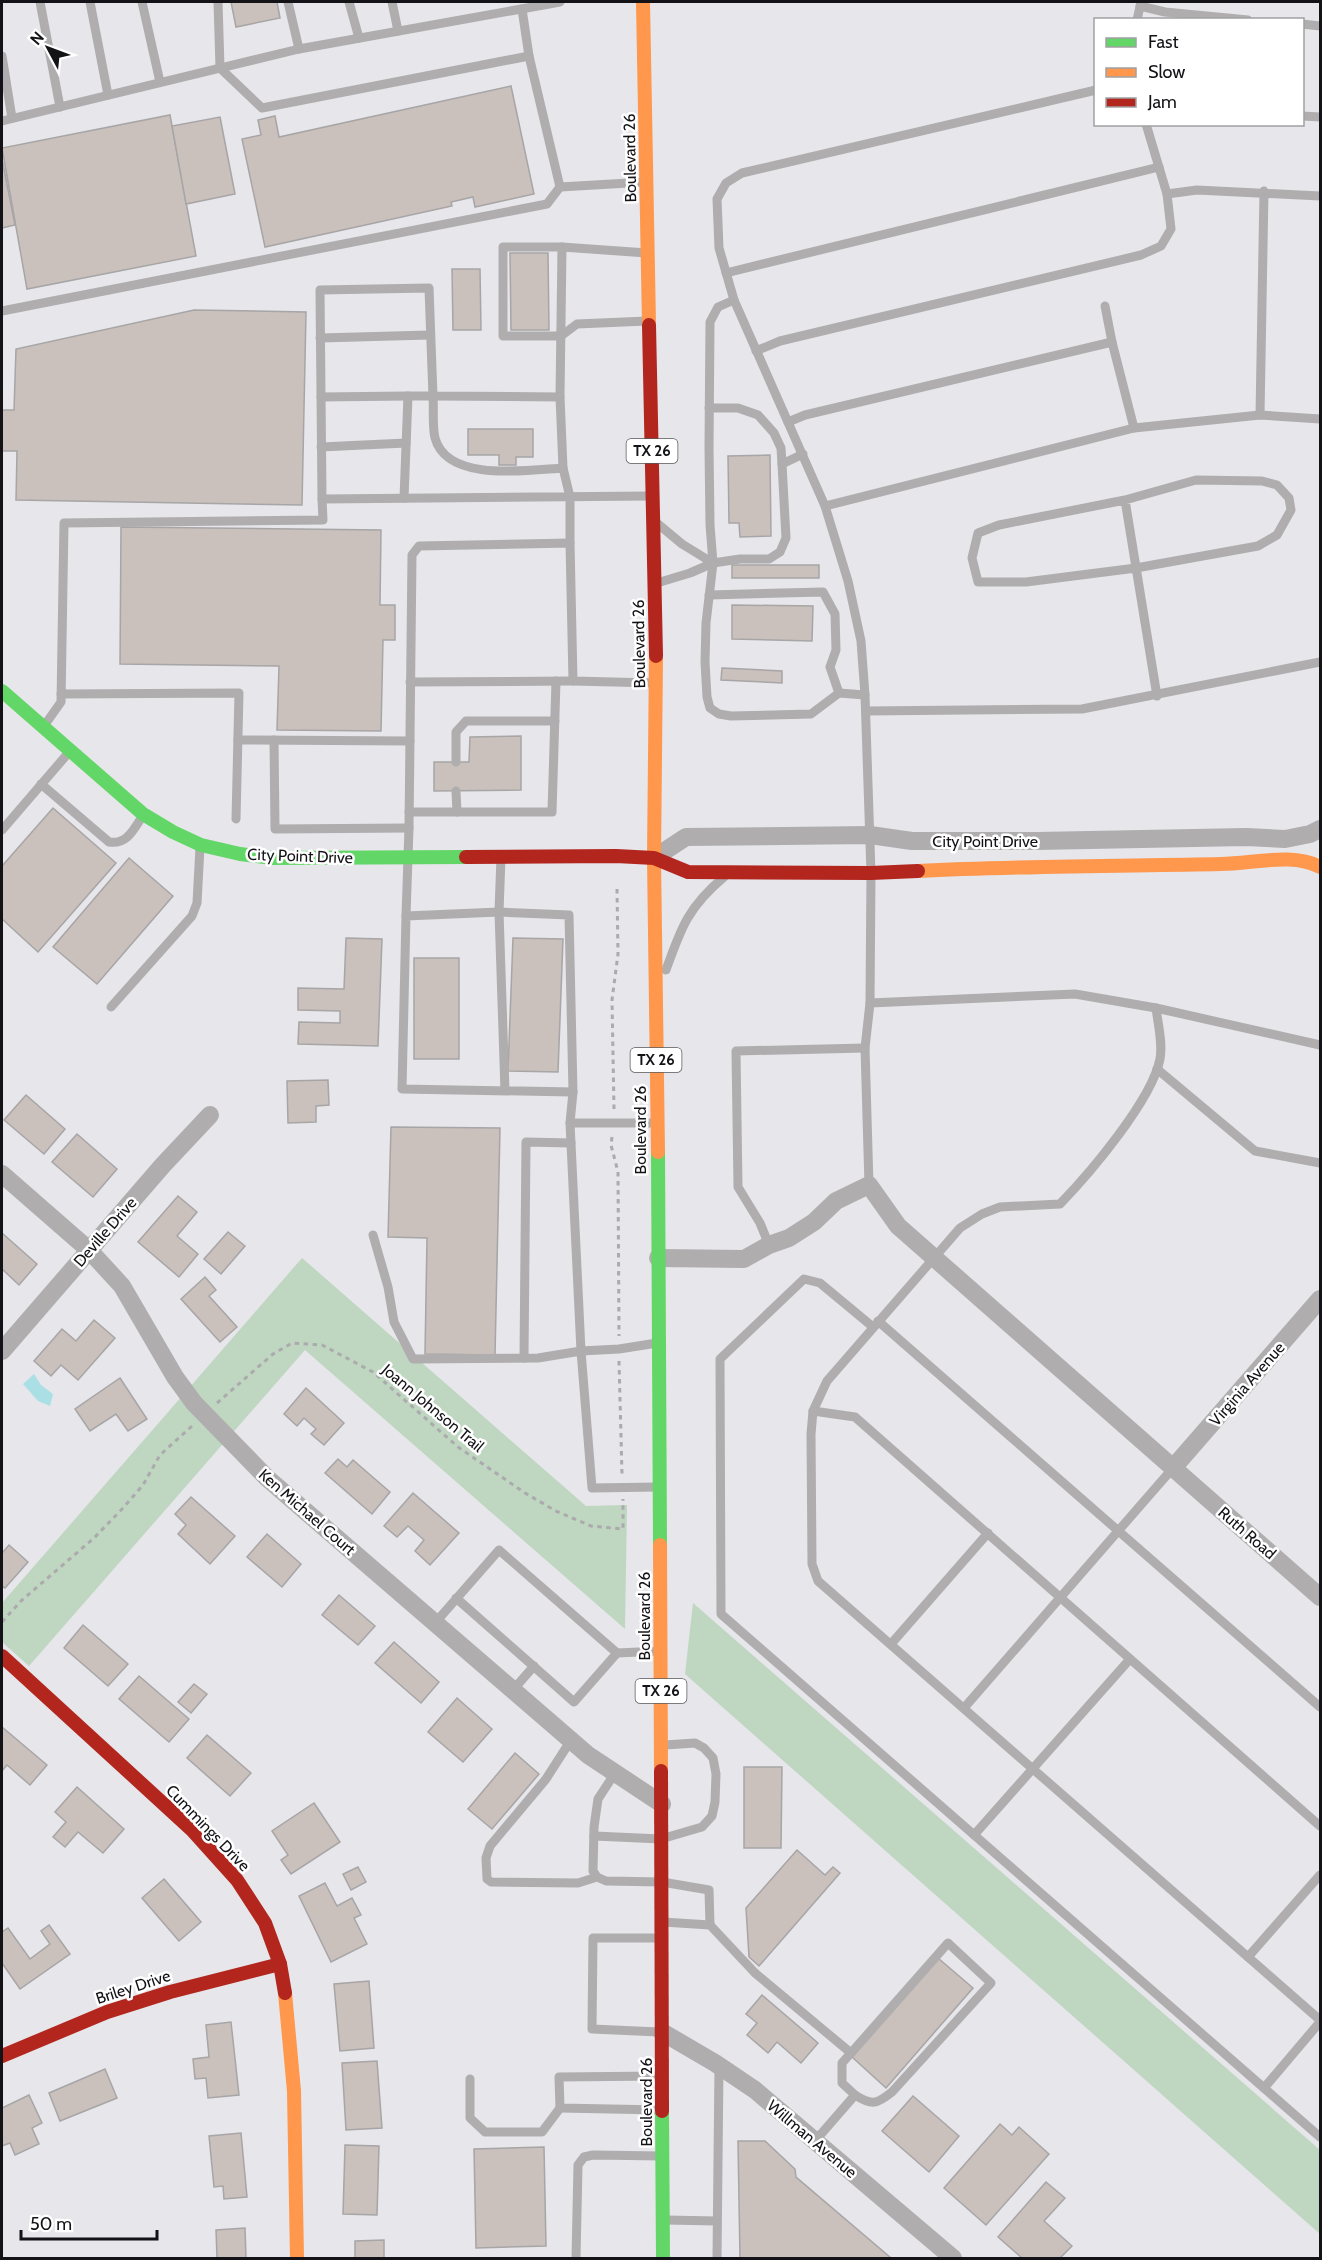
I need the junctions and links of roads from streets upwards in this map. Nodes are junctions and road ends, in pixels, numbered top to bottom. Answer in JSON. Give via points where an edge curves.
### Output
{"nodes":[{"id":1,"x":643,"y":2,"type":"edge"},
{"id":2,"x":2,"y":691,"type":"edge"},
{"id":3,"x":1320,"y":829,"type":"edge"},
{"id":4,"x":654,"y":858,"type":"junction"},
{"id":5,"x":1320,"y":867,"type":"edge"},
{"id":6,"x":210,"y":1115,"type":"dead end"},
{"id":7,"x":2,"y":1174,"type":"edge"},
{"id":8,"x":89,"y":1250,"type":"junction"},
{"id":9,"x":658,"y":1258,"type":"junction"},
{"id":10,"x":1320,"y":1299,"type":"edge"},
{"id":11,"x":2,"y":1351,"type":"edge"},
{"id":12,"x":1173,"y":1468,"type":"junction"},
{"id":13,"x":1320,"y":1597,"type":"edge"},
{"id":14,"x":2,"y":1656,"type":"edge"},
{"id":15,"x":662,"y":1804,"type":"junction"},
{"id":16,"x":280,"y":1964,"type":"junction"},
{"id":17,"x":662,"y":2032,"type":"junction"},
{"id":18,"x":2,"y":2056,"type":"edge"},
{"id":19,"x":297,"y":2259,"type":"edge"},
{"id":20,"x":663,"y":2259,"type":"edge"},
{"id":21,"x":953,"y":2259,"type":"edge"}],
"edges":[{"from":1,"to":4,"type":"street","name":"Boulevard 26","number":"TX 26","via":[[656,683]]},
{"from":2,"to":4,"type":"street","name":"City Point Drive","via":[[144,814],[201,845],[272,858]]},
{"from":3,"to":4,"type":"street","name":"City Point Drive","via":[[1285,839],[923,841],[870,835],[686,837]]},
{"from":4,"to":5,"type":"street","name":"City Point Drive","via":[[688,872],[729,873],[1239,864],[1298,859]]},
{"from":4,"to":9,"type":"street","name":"Boulevard 26","number":"TX 26"},
{"from":6,"to":8,"type":"street","name":"Deville Drive"},
{"from":7,"to":8,"type":"street","name":"Ken Michael Court"},
{"from":8,"to":11,"type":"street","name":"Deville Drive"},
{"from":8,"to":15,"type":"street","name":"Ken Michael Court","via":[[122,1286],[194,1403],[267,1478],[588,1755]]},
{"from":9,"to":12,"type":"street","name":"Ruth Road","via":[[744,1259],[789,1238],[836,1201],[868,1185],[898,1226]]},
{"from":9,"to":15,"type":"street","name":"Boulevard 26","number":"TX 26"},
{"from":10,"to":12,"type":"street","name":"Virginia Avenue"},
{"from":12,"to":13,"type":"street","name":"Ruth Road"},
{"from":14,"to":16,"type":"street","name":"Cummings Drive","via":[[184,1823],[237,1880],[265,1923]]},
{"from":15,"to":17,"type":"street","name":"Boulevard 26","number":"TX 26"},
{"from":16,"to":18,"type":"street","name":"Briley Drive","via":[[107,2012]]},
{"from":16,"to":19,"type":"street","name":"Cummings Drive","via":[[294,2091]]},
{"from":17,"to":20,"type":"street","name":"Boulevard 26","number":"TX 26"},
{"from":17,"to":21,"type":"street","name":"Willman Avenue","via":[[755,2090]]}]}
